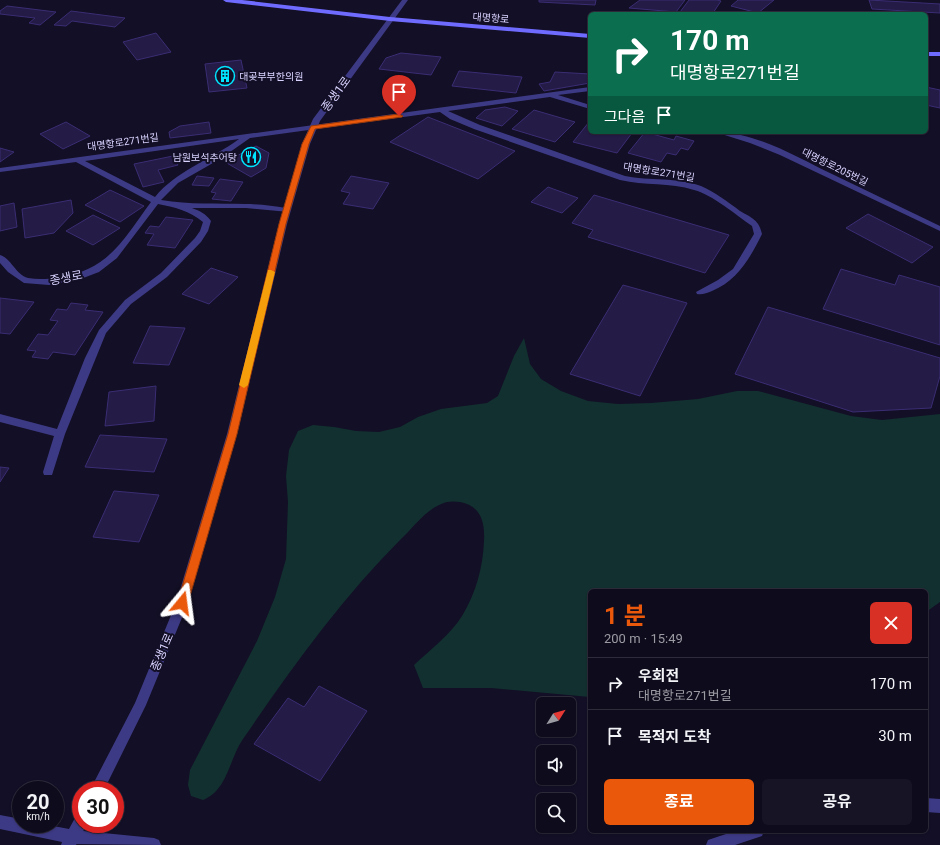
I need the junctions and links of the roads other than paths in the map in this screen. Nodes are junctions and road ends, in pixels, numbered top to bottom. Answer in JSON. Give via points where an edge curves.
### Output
{"nodes":[{"id":1,"x":226,"y":0,"type":"edge"},
{"id":2,"x":405,"y":0,"type":"edge"},
{"id":3,"x":390,"y":19,"type":"junction"},
{"id":4,"x":588,"y":36,"type":"edge"},
{"id":5,"x":928,"y":54,"type":"edge"},
{"id":6,"x":940,"y":54,"type":"edge"},
{"id":7,"x":588,"y":89,"type":"edge"},
{"id":8,"x":549,"y":95,"type":"junction"},
{"id":9,"x":588,"y":106,"type":"edge"},
{"id":10,"x":442,"y":110,"type":"junction"},
{"id":11,"x":313,"y":127,"type":"junction"},
{"id":12,"x":727,"y":134,"type":"edge"},
{"id":13,"x":248,"y":136,"type":"junction"},
{"id":14,"x":76,"y":159,"type":"junction"},
{"id":15,"x":0,"y":170,"type":"edge"},
{"id":16,"x":156,"y":201,"type":"junction"},
{"id":17,"x":176,"y":205,"type":"junction"},
{"id":18,"x":286,"y":210,"type":"junction"},
{"id":19,"x":940,"y":229,"type":"edge"},
{"id":20,"x":0,"y":258,"type":"edge"},
{"id":21,"x":700,"y":292,"type":"dead end"},
{"id":22,"x":0,"y":418,"type":"edge"},
{"id":23,"x":60,"y":434,"type":"junction"},
{"id":24,"x":48,"y":472,"type":"dead end"},
{"id":25,"x":102,"y":781,"type":"edge"},
{"id":26,"x":928,"y":805,"type":"edge"},
{"id":27,"x":940,"y":806,"type":"edge"},
{"id":28,"x":0,"y":822,"type":"edge"},
{"id":29,"x":751,"y":833,"type":"edge"},
{"id":30,"x":71,"y":841,"type":"edge"},
{"id":31,"x":154,"y":845,"type":"edge"},
{"id":32,"x":713,"y":845,"type":"edge"}],
"edges":[{"from":1,"to":3,"type":"main road","name":"대명항로"},
{"from":2,"to":3,"type":"street"},
{"from":3,"to":4,"type":"main road","name":"대명항로"},
{"from":3,"to":11,"type":"street","name":"종생1로"},
{"from":5,"to":6,"type":"main road"},
{"from":7,"to":8,"type":"street","name":"대명항로271번길"},
{"from":8,"to":9,"type":"street"},
{"from":8,"to":10,"type":"street","name":"대명항로271번길"},
{"from":10,"to":11,"type":"street","name":"대명항로271번길"},
{"from":10,"to":21,"type":"street","name":"대명항로271번길","via":[[477,127],[624,178],[698,188],[756,225],[758,234],[738,269],[726,280]]},
{"from":11,"to":13,"type":"street","name":"대명항로271번길"},
{"from":11,"to":18,"type":"street","name":"종생1로"},
{"from":12,"to":19,"type":"street","name":"대명항로205번길","via":[[783,153]]},
{"from":13,"to":14,"type":"street","name":"대명항로271번길"},
{"from":13,"to":16,"type":"street","name":"대명항로271번길","via":[[214,160],[179,178]]},
{"from":14,"to":15,"type":"street","name":"대명항로271번길"},
{"from":14,"to":16,"type":"street"},
{"from":16,"to":17,"type":"street"},
{"from":16,"to":20,"type":"street","name":"종생로","via":[[114,256],[96,270],[75,278],[49,282],[24,280]]},
{"from":17,"to":18,"type":"street","via":[[246,206]]},
{"from":17,"to":23,"type":"street","via":[[199,214],[206,222],[204,231],[164,275],[128,302],[102,332]]},
{"from":18,"to":25,"type":"street","name":"종생1로","via":[[232,434],[182,603],[140,704]]},
{"from":22,"to":23,"type":"street"},
{"from":23,"to":24,"type":"street"},
{"from":26,"to":27,"type":"street"},
{"from":28,"to":30,"type":"street"},
{"from":29,"to":32,"type":"street"},
{"from":30,"to":31,"type":"street"}]}
